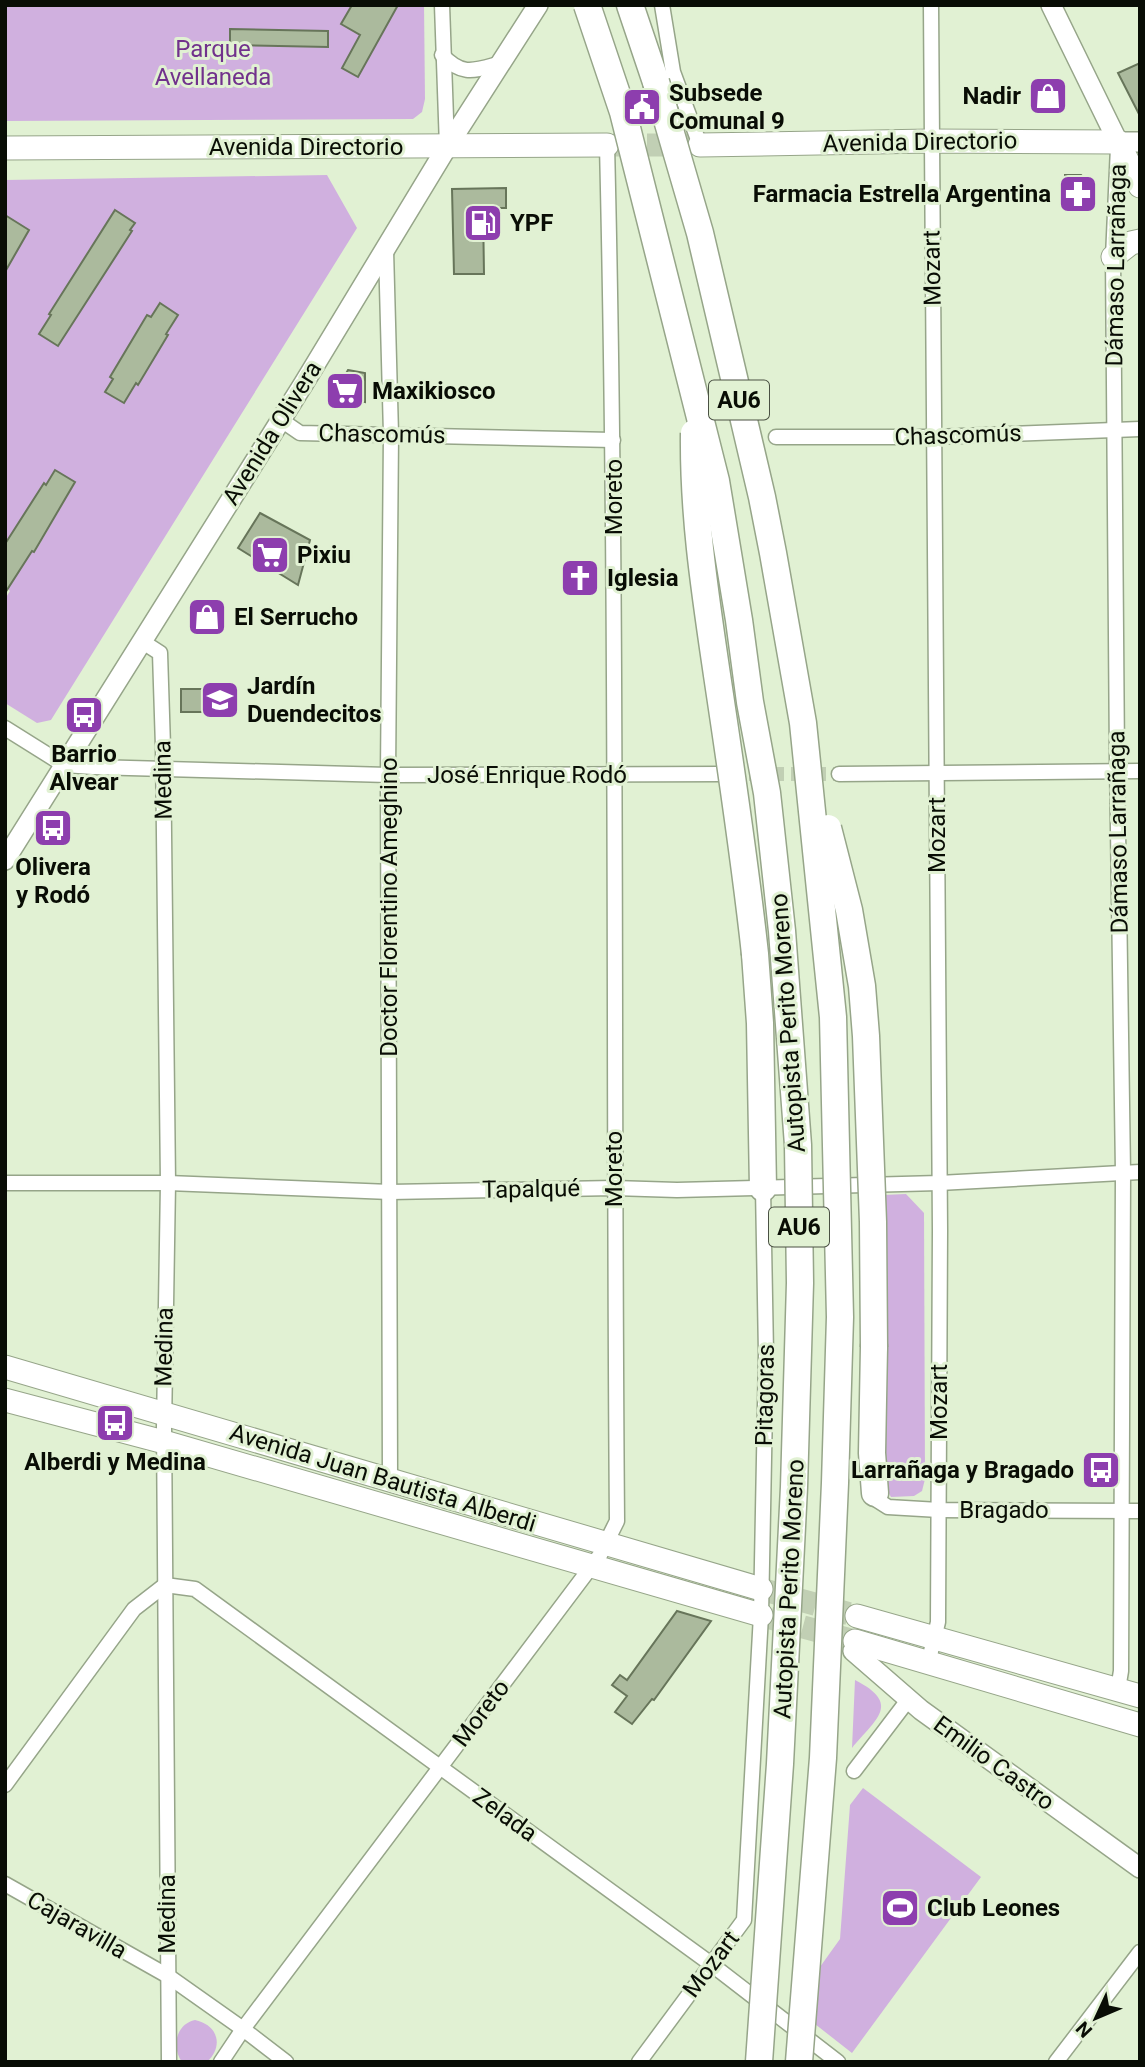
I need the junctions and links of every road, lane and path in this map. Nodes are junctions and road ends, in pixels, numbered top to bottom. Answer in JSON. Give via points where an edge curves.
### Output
{"nodes":[{"id":1,"x":442,"y":5,"type":"edge"},
{"id":2,"x":538,"y":5,"type":"edge"},
{"id":3,"x":586,"y":5,"type":"edge"},
{"id":4,"x":630,"y":5,"type":"edge"},
{"id":5,"x":663,"y":5,"type":"edge"},
{"id":6,"x":931,"y":5,"type":"edge"},
{"id":7,"x":1051,"y":5,"type":"edge"},
{"id":8,"x":442,"y":55,"type":"junction"},
{"id":9,"x":498,"y":64,"type":"junction"},
{"id":10,"x":930,"y":141,"type":"junction"},
{"id":11,"x":1129,"y":142,"type":"edge"},
{"id":12,"x":607,"y":145,"type":"joint"},
{"id":13,"x":700,"y":145,"type":"joint"},
{"id":14,"x":447,"y":147,"type":"junction"},
{"id":15,"x":5,"y":148,"type":"edge"},
{"id":16,"x":1140,"y":186,"type":"edge"},
{"id":17,"x":1140,"y":241,"type":"edge"},
{"id":18,"x":386,"y":250,"type":"junction"},
{"id":19,"x":1113,"y":257,"type":"junction"},
{"id":20,"x":695,"y":399,"type":"junction"},
{"id":21,"x":281,"y":421,"type":"junction"},
{"id":22,"x":1114,"y":429,"type":"junction"},
{"id":23,"x":1140,"y":429,"type":"edge"},
{"id":24,"x":391,"y":434,"type":"junction"},
{"id":25,"x":776,"y":437,"type":"dead end"},
{"id":26,"x":934,"y":437,"type":"junction"},
{"id":27,"x":613,"y":440,"type":"junction"},
{"id":28,"x":143,"y":642,"type":"junction"},
{"id":29,"x":803,"y":723,"type":"junction"},
{"id":30,"x":5,"y":728,"type":"edge"},
{"id":31,"x":64,"y":765,"type":"junction"},
{"id":32,"x":163,"y":770,"type":"junction"},
{"id":33,"x":1117,"y":771,"type":"junction"},
{"id":34,"x":1140,"y":771,"type":"edge"},
{"id":35,"x":936,"y":773,"type":"junction"},
{"id":36,"x":616,"y":774,"type":"junction"},
{"id":37,"x":723,"y":774,"type":"tunnel mouth"},
{"id":38,"x":839,"y":774,"type":"tunnel mouth"},
{"id":39,"x":388,"y":775,"type":"junction"},
{"id":40,"x":5,"y":860,"type":"edge"},
{"id":41,"x":1140,"y":1172,"type":"edge"},
{"id":42,"x":1123,"y":1173,"type":"junction"},
{"id":43,"x":5,"y":1183,"type":"edge"},
{"id":44,"x":939,"y":1183,"type":"junction"},
{"id":45,"x":168,"y":1184,"type":"junction"},
{"id":46,"x":614,"y":1188,"type":"junction"},
{"id":47,"x":763,"y":1188,"type":"junction"},
{"id":48,"x":390,"y":1192,"type":"junction"},
{"id":49,"x":5,"y":1367,"type":"edge"},
{"id":50,"x":5,"y":1400,"type":"edge"},
{"id":51,"x":164,"y":1413,"type":"junction"},
{"id":52,"x":164,"y":1442,"type":"junction"},
{"id":53,"x":390,"y":1480,"type":"junction"},
{"id":54,"x":875,"y":1493,"type":"joint"},
{"id":55,"x":939,"y":1510,"type":"junction"},
{"id":56,"x":1121,"y":1511,"type":"junction"},
{"id":57,"x":1140,"y":1511,"type":"edge"},
{"id":58,"x":605,"y":1544,"type":"junction"},
{"id":59,"x":591,"y":1567,"type":"junction"},
{"id":60,"x":165,"y":1585,"type":"junction"},
{"id":61,"x":761,"y":1602,"type":"junction"},
{"id":62,"x":857,"y":1616,"type":"tunnel mouth"},
{"id":63,"x":935,"y":1639,"type":"junction"},
{"id":64,"x":854,"y":1646,"type":"joint"},
{"id":65,"x":928,"y":1664,"type":"junction"},
{"id":66,"x":1118,"y":1689,"type":"junction"},
{"id":67,"x":1140,"y":1696,"type":"edge"},
{"id":68,"x":908,"y":1700,"type":"junction"},
{"id":69,"x":1140,"y":1725,"type":"edge"},
{"id":70,"x":439,"y":1768,"type":"junction"},
{"id":71,"x":854,"y":1772,"type":"dead end"},
{"id":72,"x":5,"y":1785,"type":"edge"},
{"id":73,"x":1140,"y":1868,"type":"edge"},
{"id":74,"x":5,"y":1884,"type":"edge"},
{"id":75,"x":1140,"y":1952,"type":"edge"},
{"id":76,"x":711,"y":1964,"type":"junction"},
{"id":77,"x":168,"y":1976,"type":"junction"},
{"id":78,"x":243,"y":2028,"type":"junction"},
{"id":79,"x":169,"y":2062,"type":"edge"},
{"id":80,"x":221,"y":2062,"type":"edge"},
{"id":81,"x":286,"y":2062,"type":"edge"},
{"id":82,"x":639,"y":2062,"type":"edge"},
{"id":83,"x":759,"y":2062,"type":"edge"},
{"id":84,"x":799,"y":2062,"type":"edge"},
{"id":85,"x":838,"y":2062,"type":"edge"},
{"id":86,"x":1056,"y":2062,"type":"edge"}],
"edges":[{"from":1,"to":8,"type":"street"},
{"from":2,"to":9,"type":"main road","name":"Avenida Olivera"},
{"from":3,"to":20,"type":"highway","name":"Autopista Perito Moreno","number":"AU6","bridge":true,"via":[[623,112]]},
{"from":4,"to":29,"type":"highway","name":"Autopista Perito Moreno","number":"AU6","bridge":true,"via":[[699,233],[762,497]]},
{"from":5,"to":13,"type":"street","via":[[673,72]]},
{"from":6,"to":10,"type":"street","name":"Mozart"},
{"from":7,"to":11,"type":"main road"},
{"from":8,"to":9,"type":"street","via":[[463,70]]},
{"from":8,"to":14,"type":"street"},
{"from":9,"to":14,"type":"main road","name":"Avenida Olivera"},
{"from":10,"to":11,"type":"main road","name":"Avenida Directorio"},
{"from":10,"to":13,"type":"main road","name":"Avenida Directorio"},
{"from":10,"to":26,"type":"street","name":"Mozart"},
{"from":11,"to":16,"type":"main road"},
{"from":11,"to":19,"type":"street","name":"Dámaso Larrañaga"},
{"from":12,"to":14,"type":"main road","name":"Avenida Directorio"},
{"from":12,"to":27,"type":"street","name":"Moreto"},
{"from":14,"to":15,"type":"main road","name":"Avenida Directorio"},
{"from":14,"to":18,"type":"main road","name":"Avenida Olivera"},
{"from":17,"to":19,"type":"main road"},
{"from":18,"to":21,"type":"main road","name":"Avenida Olivera"},
{"from":18,"to":24,"type":"street","name":"Doctor Florentino Ameghino"},
{"from":19,"to":22,"type":"street","name":"Dámaso Larrañaga"},
{"from":20,"to":47,"type":"highway","bridge":true,"via":[[694,487],[700,552],[755,954]]},
{"from":20,"to":83,"type":"highway","name":"Autopista Perito Moreno","number":"AU6","bridge":true,"via":[[716,481],[767,793],[798,1144],[800,1283],[794,1487]]},
{"from":21,"to":24,"type":"street","name":"Chascomús","via":[[300,433]]},
{"from":21,"to":28,"type":"main road","name":"Avenida Olivera"},
{"from":22,"to":23,"type":"street","name":"Chascomús"},
{"from":22,"to":26,"type":"street","name":"Chascomús"},
{"from":22,"to":33,"type":"street","name":"Dámaso Larrañaga"},
{"from":24,"to":27,"type":"street","name":"Chascomús"},
{"from":24,"to":39,"type":"street","name":"Doctor Florentino Ameghino"},
{"from":25,"to":26,"type":"street","name":"Chascomús"},
{"from":26,"to":35,"type":"street","name":"Mozart"},
{"from":27,"to":36,"type":"street","name":"Moreto"},
{"from":28,"to":31,"type":"main road","name":"Avenida Olivera"},
{"from":28,"to":32,"type":"street","name":"Medina","via":[[160,653]]},
{"from":29,"to":54,"type":"highway","bridge":true,"via":[[849,911],[862,986],[873,1210]]},
{"from":29,"to":84,"type":"highway","name":"Autopista Perito Moreno","number":"AU6","bridge":true,"via":[[833,1017],[840,1317],[823,1758]]},
{"from":30,"to":31,"type":"street","name":"José Enrique Rodó"},
{"from":31,"to":32,"type":"street","name":"José Enrique Rodó"},
{"from":31,"to":40,"type":"main road","name":"Avenida Olivera"},
{"from":32,"to":39,"type":"street","name":"José Enrique Rodó"},
{"from":32,"to":45,"type":"street","name":"Medina"},
{"from":33,"to":34,"type":"street"},
{"from":33,"to":35,"type":"street"},
{"from":33,"to":42,"type":"street","name":"Dámaso Larrañaga"},
{"from":35,"to":38,"type":"street"},
{"from":35,"to":44,"type":"street","name":"Mozart"},
{"from":36,"to":37,"type":"street","name":"José Enrique Rodó"},
{"from":36,"to":39,"type":"street","name":"José Enrique Rodó"},
{"from":36,"to":46,"type":"street","name":"Moreto"},
{"from":39,"to":48,"type":"street","name":"Doctor Florentino Ameghino"},
{"from":41,"to":42,"type":"street","name":"Tapalqué"},
{"from":42,"to":44,"type":"street","name":"Tapalqué"},
{"from":42,"to":56,"type":"street","name":"Dámaso Larrañaga"},
{"from":43,"to":45,"type":"street","name":"Tapalqué"},
{"from":44,"to":47,"type":"street","name":"Tapalqué"},
{"from":44,"to":55,"type":"street","name":"Mozart"},
{"from":45,"to":48,"type":"street","name":"Tapalqué"},
{"from":45,"to":51,"type":"street","name":"Medina"},
{"from":46,"to":47,"type":"street","name":"Tapalqué"},
{"from":46,"to":48,"type":"street","name":"Tapalqué"},
{"from":46,"to":58,"type":"street","name":"Moreto","via":[[617,1521]]},
{"from":47,"to":61,"type":"street","name":"Pitagoras","via":[[766,1354]]},
{"from":48,"to":53,"type":"street","name":"Doctor Florentino Ameghino"},
{"from":49,"to":51,"type":"main road","name":"Avenida Juan Bautista Alberdi"},
{"from":50,"to":52,"type":"main road","name":"Avenida Juan Bautista Alberdi"},
{"from":51,"to":52,"type":"street","name":"Medina"},
{"from":51,"to":53,"type":"main road","name":"Avenida Juan Bautista Alberdi"},
{"from":52,"to":59,"type":"main road","name":"Avenida Juan Bautista Alberdi"},
{"from":52,"to":60,"type":"street","name":"Medina"},
{"from":53,"to":58,"type":"main road","name":"Avenida Juan Bautista Alberdi"},
{"from":54,"to":55,"type":"street","name":"Bragado","via":[[888,1507]]},
{"from":55,"to":56,"type":"street","name":"Bragado"},
{"from":55,"to":63,"type":"street","name":"Mozart"},
{"from":56,"to":57,"type":"street","name":"Bragado"},
{"from":56,"to":66,"type":"street","name":"Dámaso Larrañaga"},
{"from":58,"to":59,"type":"street","name":"Moreto"},
{"from":58,"to":61,"type":"main road","name":"Avenida Juan Bautista Alberdi"},
{"from":59,"to":61,"type":"main road","name":"Avenida Juan Bautista Alberdi"},
{"from":59,"to":70,"type":"street","name":"Moreto"},
{"from":60,"to":70,"type":"street","name":"Zelada","via":[[195,1590]]},
{"from":60,"to":72,"type":"street","via":[[134,1609]]},
{"from":60,"to":77,"type":"street","name":"Medina"},
{"from":61,"to":76,"type":"street","name":"Mozart","via":[[744,1920]]},
{"from":62,"to":63,"type":"main road"},
{"from":63,"to":65,"type":"street","name":"Mozart"},
{"from":63,"to":66,"type":"main road"},
{"from":64,"to":65,"type":"main road"},
{"from":64,"to":68,"type":"main road","name":"Emilio Castro"},
{"from":65,"to":69,"type":"main road"},
{"from":66,"to":67,"type":"main road"},
{"from":68,"to":71,"type":"street"},
{"from":68,"to":73,"type":"main road","name":"Emilio Castro"},
{"from":70,"to":76,"type":"street","name":"Zelada"},
{"from":70,"to":78,"type":"street","name":"Moreto"},
{"from":74,"to":77,"type":"street","name":"Cajaravilla"},
{"from":75,"to":86,"type":"street"},
{"from":76,"to":82,"type":"street","name":"Mozart"},
{"from":76,"to":85,"type":"street","name":"Zelada"},
{"from":77,"to":78,"type":"street","name":"Cajaravilla"},
{"from":77,"to":79,"type":"street","name":"Medina"},
{"from":78,"to":80,"type":"street","name":"Moreto"},
{"from":78,"to":81,"type":"street","name":"Cajaravilla"}]}
